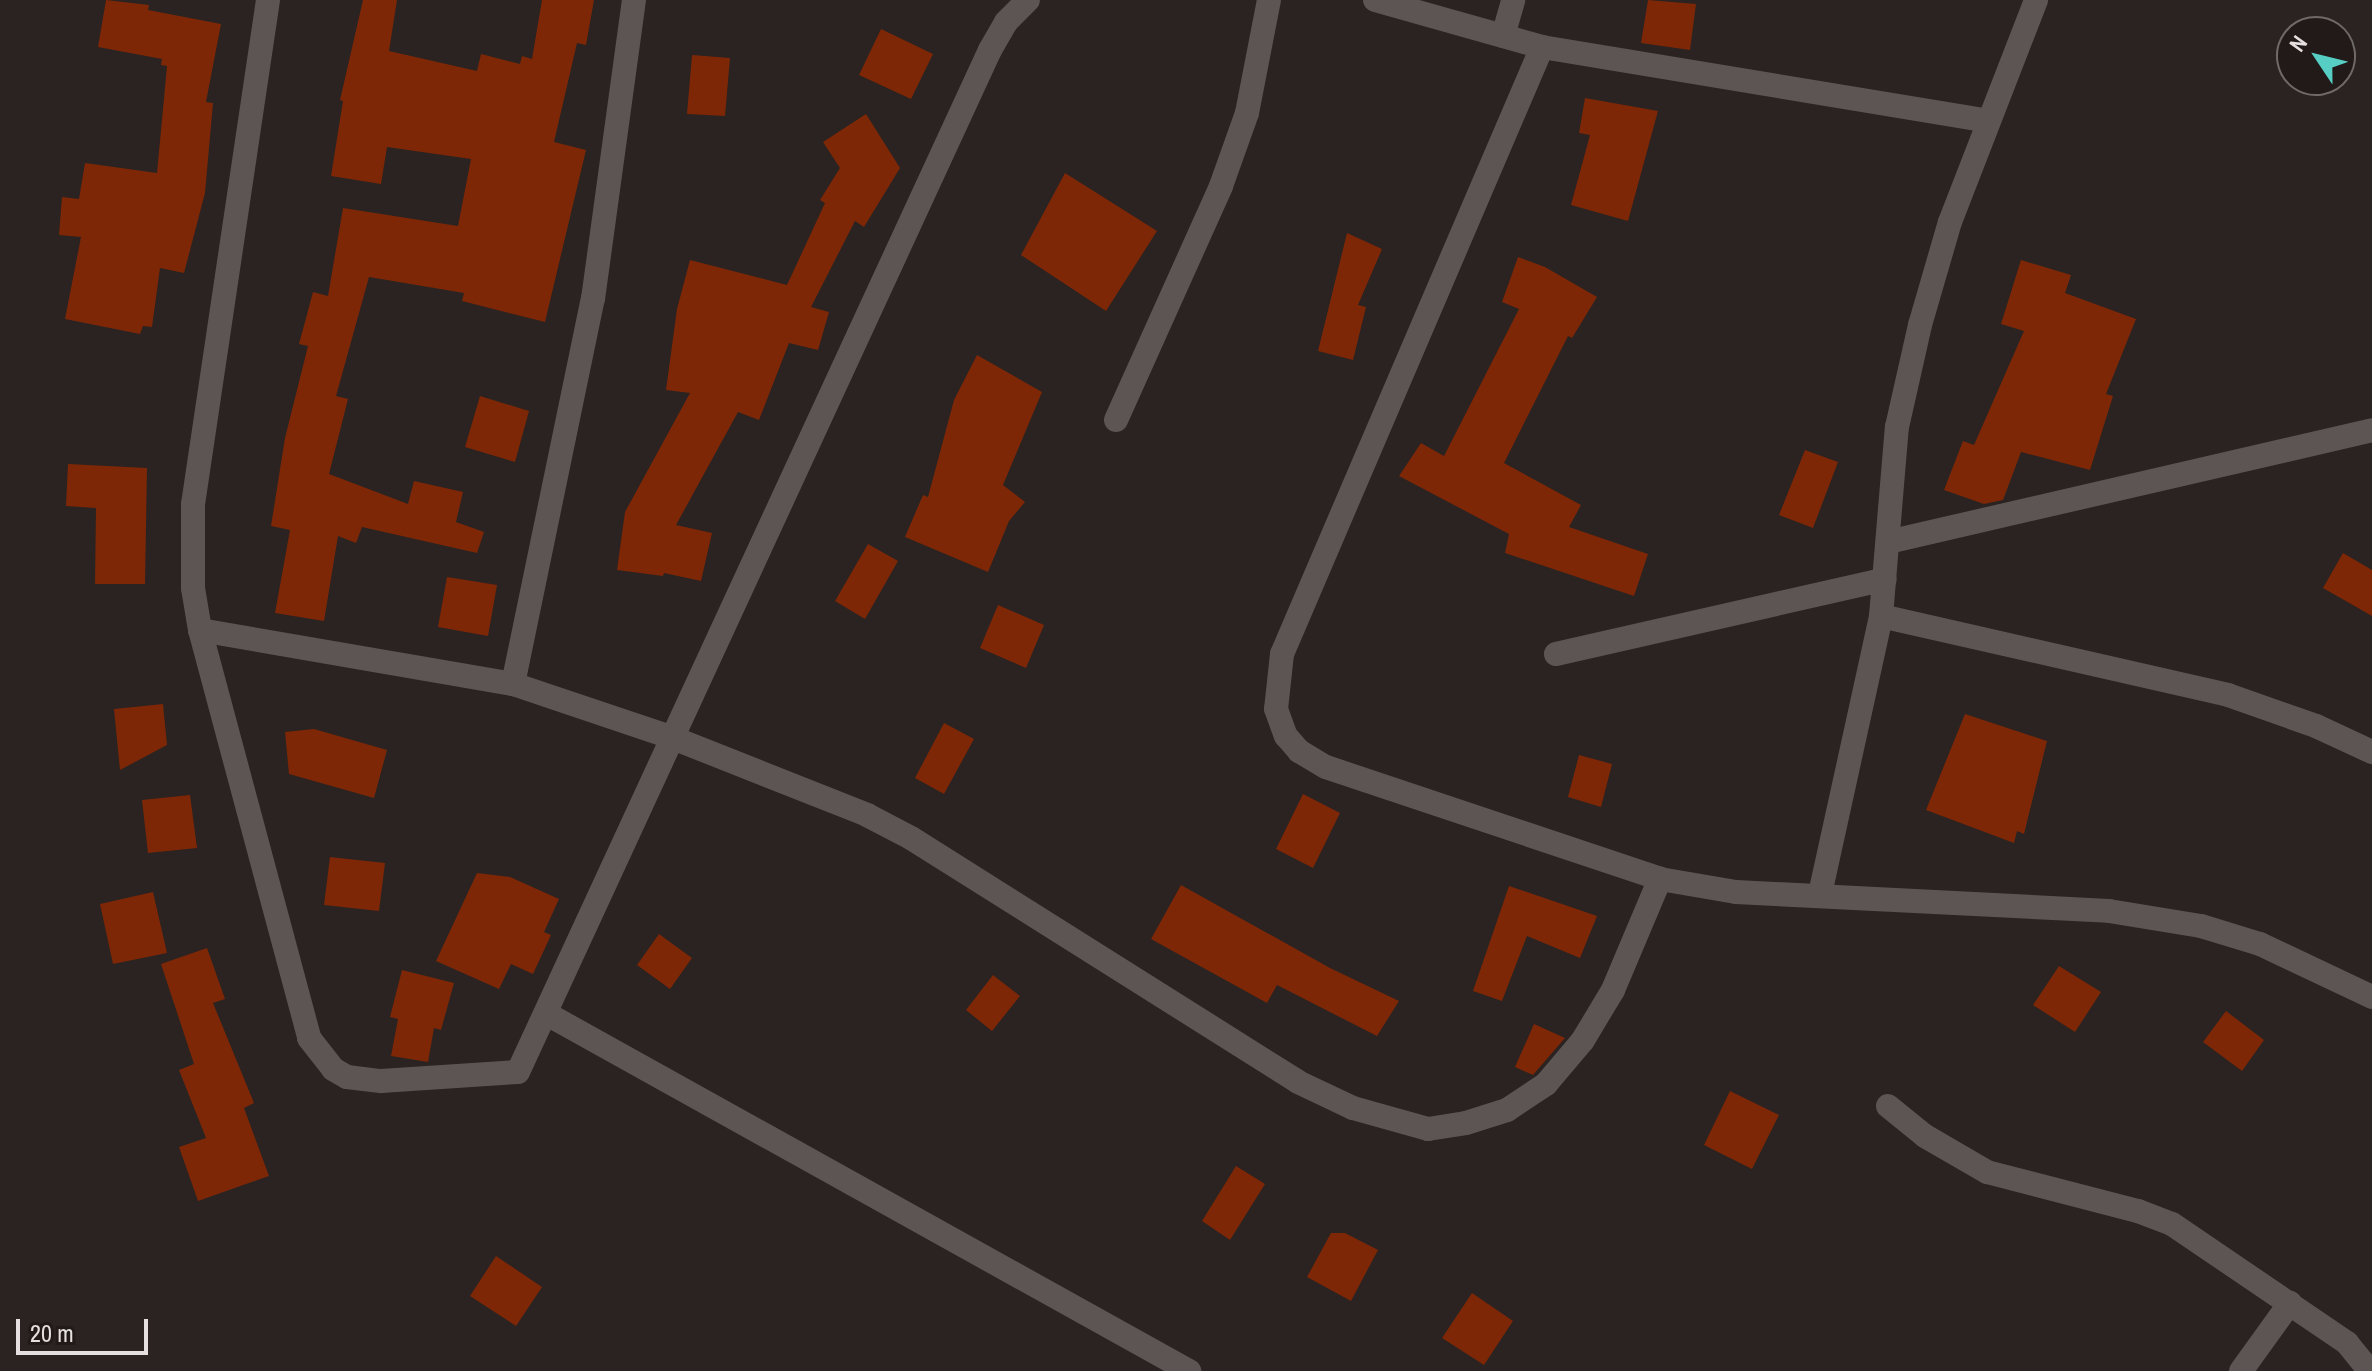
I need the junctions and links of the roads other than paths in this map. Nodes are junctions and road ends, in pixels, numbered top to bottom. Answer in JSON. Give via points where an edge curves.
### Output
{"nodes":[{"id":1,"x":268,"y":0,"type":"edge"},
{"id":2,"x":634,"y":0,"type":"edge"},
{"id":3,"x":1028,"y":0,"type":"edge"},
{"id":4,"x":1269,"y":0,"type":"edge"},
{"id":5,"x":1375,"y":0,"type":"edge"},
{"id":6,"x":1513,"y":0,"type":"edge"},
{"id":7,"x":2036,"y":0,"type":"edge"},
{"id":8,"x":1503,"y":36,"type":"junction"},
{"id":9,"x":1542,"y":47,"type":"junction"},
{"id":10,"x":1987,"y":121,"type":"junction"},
{"id":11,"x":1116,"y":420,"type":"dead end"},
{"id":12,"x":2372,"y":430,"type":"edge"},
{"id":13,"x":1888,"y":542,"type":"junction"},
{"id":14,"x":1885,"y":579,"type":"junction"},
{"id":15,"x":1881,"y":616,"type":"junction"},
{"id":16,"x":200,"y":630,"type":"junction"},
{"id":17,"x":1556,"y":654,"type":"dead end"},
{"id":18,"x":513,"y":684,"type":"junction"},
{"id":19,"x":673,"y":738,"type":"junction"},
{"id":20,"x":2372,"y":752,"type":"edge"},
{"id":21,"x":1660,"y":879,"type":"junction"},
{"id":22,"x":1820,"y":894,"type":"junction"},
{"id":23,"x":2372,"y":997,"type":"edge"},
{"id":24,"x":547,"y":1014,"type":"junction"},
{"id":25,"x":1888,"y":1106,"type":"dead end"},
{"id":26,"x":2290,"y":1303,"type":"junction"},
{"id":27,"x":1189,"y":1371,"type":"edge"},
{"id":28,"x":2241,"y":1371,"type":"edge"},
{"id":29,"x":2370,"y":1371,"type":"edge"}],
"edges":[{"from":1,"to":16,"type":"street","via":[[193,504],[193,588]]},
{"from":2,"to":18,"type":"street","via":[[593,299]]},
{"from":3,"to":19,"type":"street","via":[[1006,22],[990,50]]},
{"from":4,"to":11,"type":"street","via":[[1247,113],[1221,186]]},
{"from":5,"to":8,"type":"street"},
{"from":6,"to":8,"type":"street"},
{"from":7,"to":10,"type":"street"},
{"from":8,"to":9,"type":"street"},
{"from":9,"to":10,"type":"street"},
{"from":9,"to":21,"type":"street","via":[[1282,654],[1276,709],[1286,736],[1326,767]]},
{"from":10,"to":13,"type":"street","via":[[1920,325],[1897,427]]},
{"from":12,"to":13,"type":"street"},
{"from":13,"to":14,"type":"street"},
{"from":14,"to":15,"type":"street"},
{"from":14,"to":17,"type":"street"},
{"from":15,"to":20,"type":"street","via":[[2228,695]]},
{"from":15,"to":22,"type":"street"},
{"from":16,"to":18,"type":"street"},
{"from":16,"to":24,"type":"street","via":[[301,1016],[322,1058],[333,1069],[364,1081],[518,1072]]},
{"from":18,"to":19,"type":"street"},
{"from":19,"to":21,"type":"street","via":[[867,815],[1298,1082],[1353,1108],[1428,1129],[1507,1110],[1546,1084],[1583,1040],[1613,990]]},
{"from":19,"to":24,"type":"street"},
{"from":21,"to":22,"type":"street","via":[[1736,892]]},
{"from":22,"to":23,"type":"street","via":[[2109,911],[2201,926],[2260,944]]},
{"from":24,"to":27,"type":"street"},
{"from":25,"to":26,"type":"street","via":[[1925,1136],[1987,1172],[2172,1224]]},
{"from":26,"to":28,"type":"street"},
{"from":26,"to":29,"type":"street","via":[[2347,1343]]}]}
